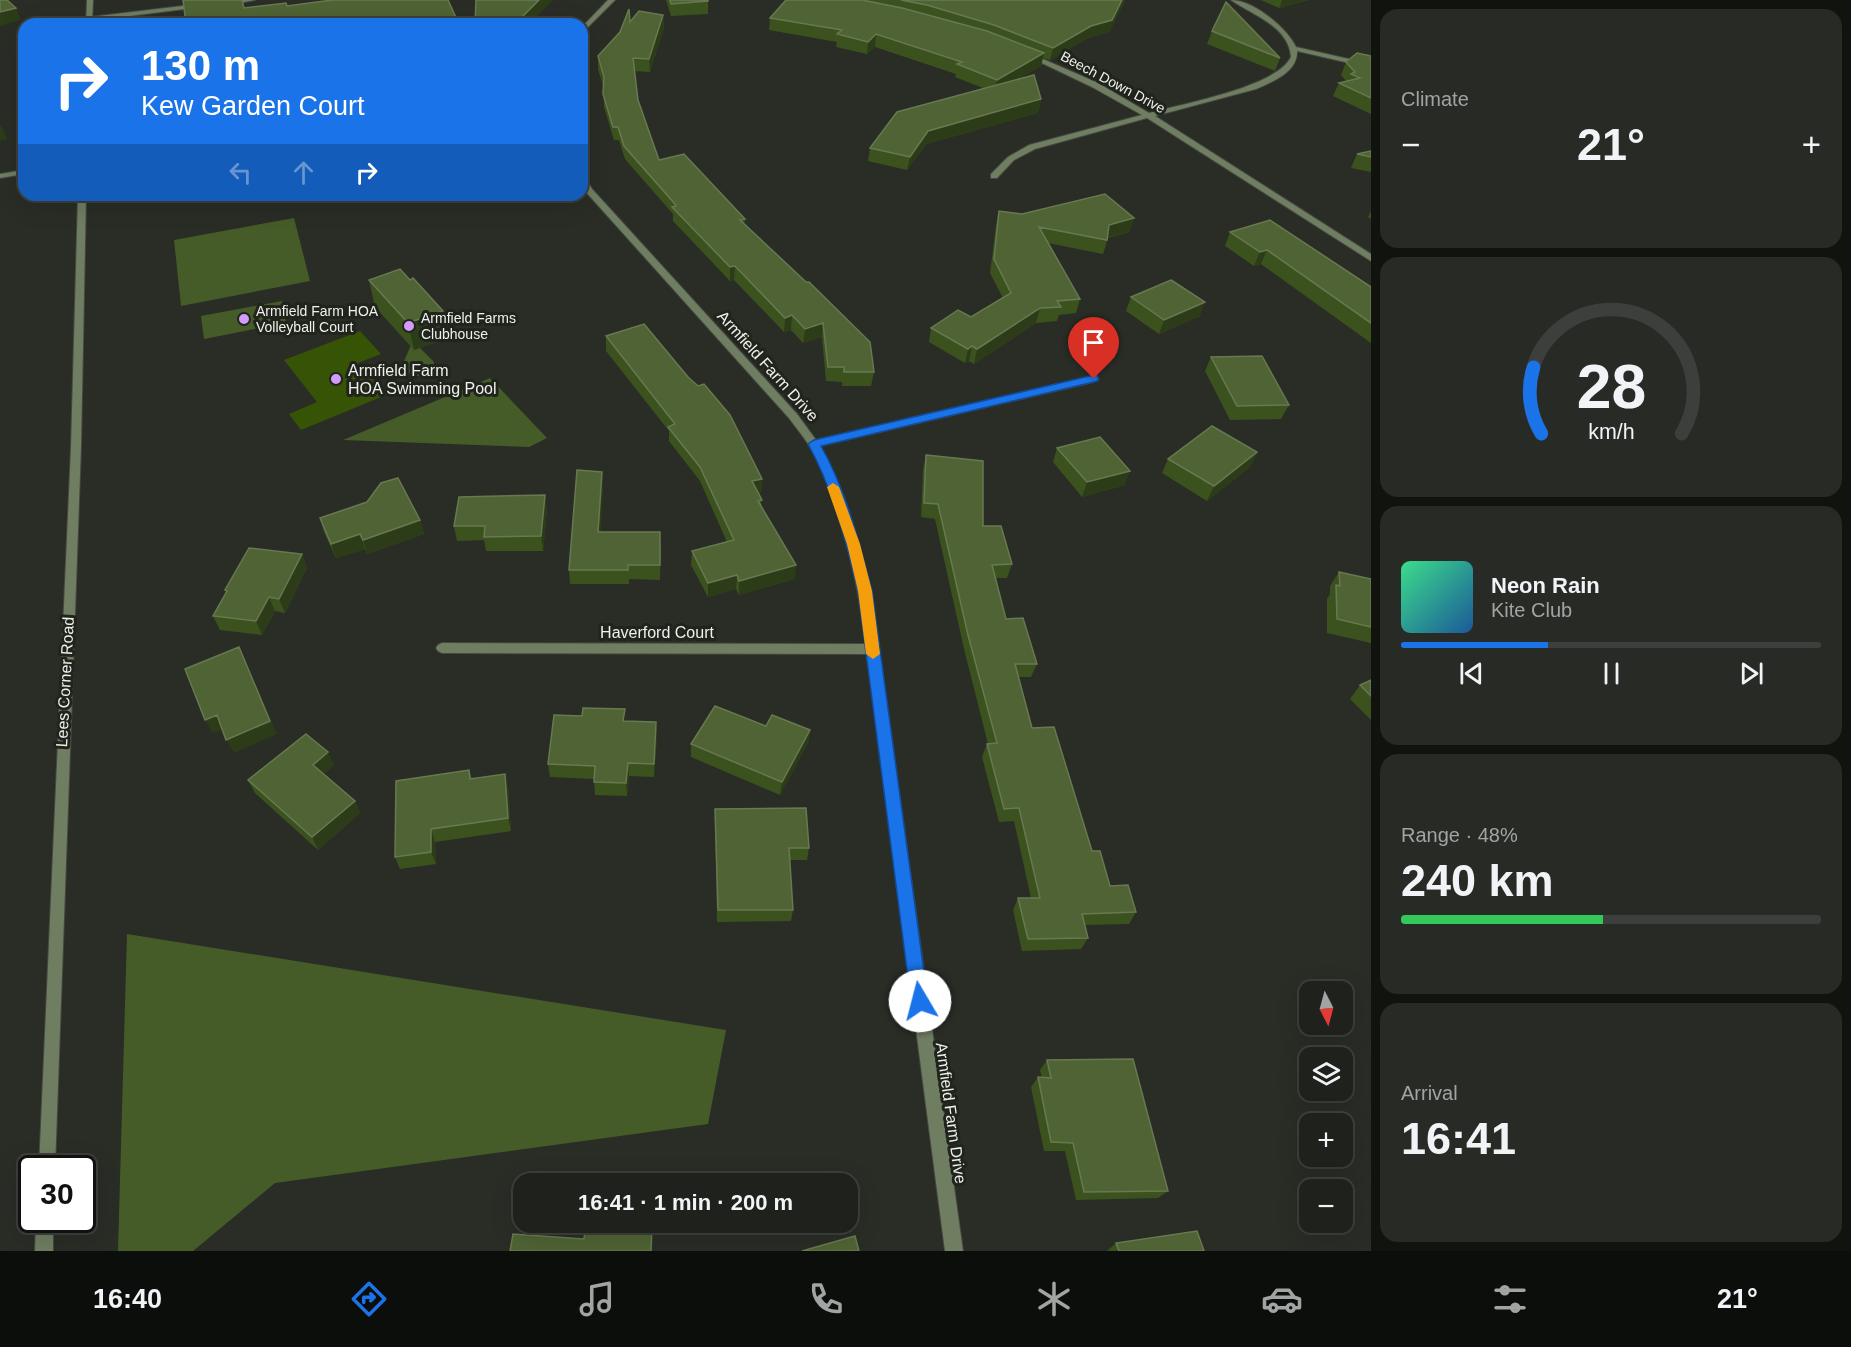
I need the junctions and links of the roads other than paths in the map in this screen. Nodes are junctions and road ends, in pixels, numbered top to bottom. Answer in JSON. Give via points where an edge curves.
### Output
{"nodes":[{"id":1,"x":90,"y":0,"type":"edge"},
{"id":2,"x":252,"y":0,"type":"edge"},
{"id":3,"x":612,"y":0,"type":"edge"},
{"id":4,"x":1234,"y":0,"type":"edge"},
{"id":5,"x":217,"y":4,"type":"edge"},
{"id":6,"x":206,"y":6,"type":"edge"},
{"id":7,"x":89,"y":18,"type":"edge"},
{"id":8,"x":118,"y":18,"type":"edge"},
{"id":9,"x":588,"y":25,"type":"edge"},
{"id":10,"x":1293,"y":48,"type":"junction"},
{"id":11,"x":1019,"y":52,"type":"edge"},
{"id":12,"x":1371,"y":66,"type":"edge"},
{"id":13,"x":1148,"y":115,"type":"junction"},
{"id":14,"x":18,"y":173,"type":"edge"},
{"id":15,"x":0,"y":176,"type":"edge"},
{"id":16,"x":994,"y":176,"type":"dead end"},
{"id":17,"x":588,"y":186,"type":"edge"},
{"id":18,"x":82,"y":201,"type":"edge"},
{"id":19,"x":1371,"y":258,"type":"edge"},
{"id":20,"x":1094,"y":379,"type":"dead end"},
{"id":21,"x":814,"y":444,"type":"junction"},
{"id":22,"x":442,"y":648,"type":"dead end"},
{"id":23,"x":872,"y":649,"type":"junction"},
{"id":24,"x":48,"y":1155,"type":"edge"},
{"id":25,"x":45,"y":1233,"type":"edge"},
{"id":26,"x":44,"y":1251,"type":"edge"},
{"id":27,"x":954,"y":1251,"type":"edge"}],
"edges":[{"from":1,"to":7,"type":"street"},
{"from":2,"to":5,"type":"street"},
{"from":3,"to":9,"type":"street"},
{"from":4,"to":10,"type":"street","via":[[1271,22]]},
{"from":6,"to":8,"type":"street"},
{"from":10,"to":12,"type":"street"},
{"from":10,"to":13,"type":"street","via":[[1294,57],[1288,66],[1264,83]]},
{"from":11,"to":13,"type":"street","name":"Beech Down Drive","via":[[1079,77]]},
{"from":13,"to":16,"type":"street","via":[[1032,147],[1015,154]]},
{"from":13,"to":19,"type":"street","name":"Beech Down Drive"},
{"from":14,"to":15,"type":"street"},
{"from":17,"to":21,"type":"street","name":"Armfield Farm Drive"},
{"from":18,"to":24,"type":"street","name":"Lees Corner Road"},
{"from":20,"to":21,"type":"street"},
{"from":21,"to":23,"type":"street","name":"Armfield Farm Drive","via":[[853,544],[865,591]]},
{"from":22,"to":23,"type":"street","name":"Haverford Court"},
{"from":23,"to":27,"type":"street","name":"Armfield Farm Drive"},
{"from":25,"to":26,"type":"street"}]}
